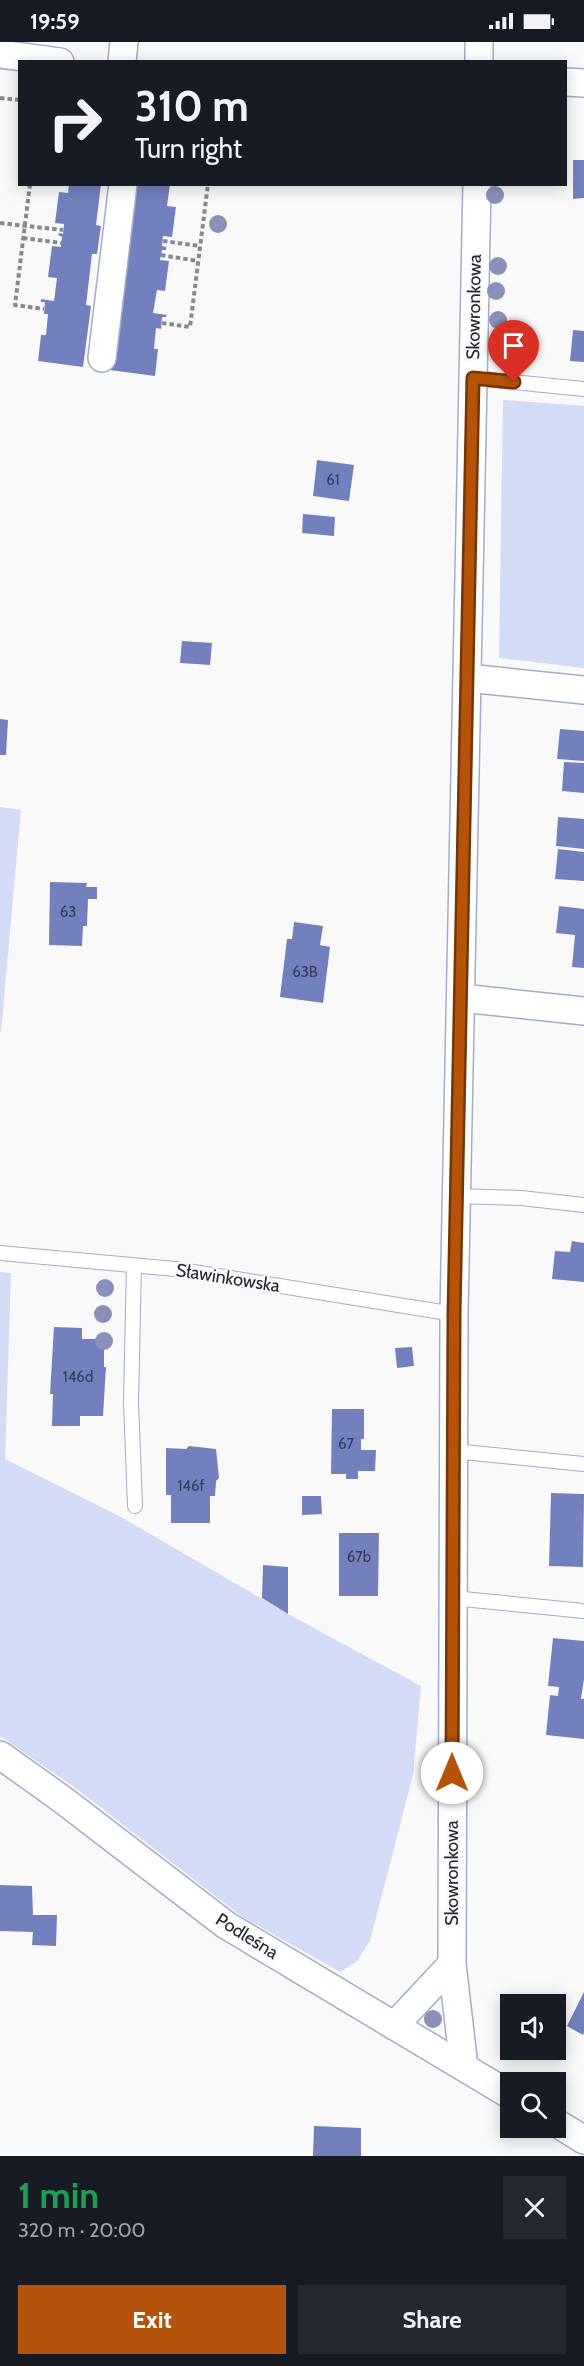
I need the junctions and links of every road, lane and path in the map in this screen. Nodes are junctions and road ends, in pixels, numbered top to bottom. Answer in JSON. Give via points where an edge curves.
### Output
{"nodes":[{"id":1,"x":124,"y":42,"type":"edge"},
{"id":2,"x":479,"y":42,"type":"edge"},
{"id":3,"x":0,"y":54,"type":"edge"},
{"id":4,"x":45,"y":60,"type":"edge"},
{"id":5,"x":122,"y":60,"type":"edge"},
{"id":6,"x":479,"y":60,"type":"edge"},
{"id":7,"x":567,"y":82,"type":"edge"},
{"id":8,"x":584,"y":83,"type":"edge"},
{"id":9,"x":0,"y":98,"type":"edge"},
{"id":10,"x":18,"y":100,"type":"edge"},
{"id":11,"x":30,"y":186,"type":"edge"},
{"id":12,"x":123,"y":186,"type":"edge"},
{"id":13,"x":208,"y":186,"type":"edge"},
{"id":14,"x":477,"y":186,"type":"edge"},
{"id":15,"x":0,"y":223,"type":"edge"},
{"id":16,"x":25,"y":226,"type":"junction"},
{"id":17,"x":63,"y":230,"type":"dead end"},
{"id":18,"x":23,"y":238,"type":"junction"},
{"id":19,"x":163,"y":241,"type":"dead end"},
{"id":20,"x":62,"y":243,"type":"dead end"},
{"id":21,"x":200,"y":246,"type":"junction"},
{"id":22,"x":161,"y":255,"type":"dead end"},
{"id":23,"x":198,"y":261,"type":"junction"},
{"id":24,"x":44,"y":309,"type":"dead end"},
{"id":25,"x":162,"y":323,"type":"dead end"},
{"id":26,"x":102,"y":358,"type":"dead end"},
{"id":27,"x":473,"y":378,"type":"junction"},
{"id":28,"x":584,"y":389,"type":"edge"},
{"id":29,"x":467,"y":678,"type":"junction"},
{"id":30,"x":584,"y":690,"type":"edge"},
{"id":31,"x":461,"y":998,"type":"junction"},
{"id":32,"x":584,"y":1011,"type":"edge"},
{"id":33,"x":457,"y":1196,"type":"junction"},
{"id":34,"x":584,"y":1205,"type":"edge"},
{"id":35,"x":0,"y":1253,"type":"edge"},
{"id":36,"x":134,"y":1266,"type":"junction"},
{"id":37,"x":454,"y":1314,"type":"junction"},
{"id":38,"x":453,"y":1451,"type":"junction"},
{"id":39,"x":584,"y":1464,"type":"edge"},
{"id":40,"x":135,"y":1506,"type":"dead end"},
{"id":41,"x":453,"y":1598,"type":"junction"},
{"id":42,"x":584,"y":1611,"type":"edge"},
{"id":43,"x":0,"y":1755,"type":"edge"},
{"id":44,"x":452,"y":1964,"type":"junction"},
{"id":45,"x":394,"y":2026,"type":"junction"},
{"id":46,"x":464,"y":2067,"type":"junction"},
{"id":47,"x":500,"y":2089,"type":"edge"},
{"id":48,"x":566,"y":2129,"type":"edge"},
{"id":49,"x":584,"y":2141,"type":"edge"},
{"id":50,"x":577,"y":2156,"type":"edge"}],
"edges":[{"from":1,"to":5,"type":"street"},
{"from":2,"to":6,"type":"street"},
{"from":3,"to":4,"type":"street"},
{"from":7,"to":8,"type":"street"},
{"from":9,"to":10,"type":"path"},
{"from":11,"to":16,"type":"path"},
{"from":12,"to":26,"type":"street"},
{"from":13,"to":21,"type":"path"},
{"from":14,"to":27,"type":"street","name":"Skowronkowa"},
{"from":15,"to":16,"type":"path"},
{"from":16,"to":17,"type":"path"},
{"from":16,"to":18,"type":"path"},
{"from":18,"to":20,"type":"path"},
{"from":18,"to":24,"type":"path","via":[[15,305]]},
{"from":19,"to":21,"type":"path"},
{"from":21,"to":23,"type":"path"},
{"from":22,"to":23,"type":"path"},
{"from":23,"to":25,"type":"path","via":[[190,327]]},
{"from":27,"to":28,"type":"lane"},
{"from":27,"to":29,"type":"street","name":"Skowronkowa"},
{"from":29,"to":30,"type":"street"},
{"from":29,"to":31,"type":"street","name":"Skowronkowa"},
{"from":31,"to":32,"type":"street"},
{"from":31,"to":33,"type":"street","name":"Skowronkowa"},
{"from":33,"to":34,"type":"lane"},
{"from":33,"to":37,"type":"street","name":"Skowronkowa"},
{"from":35,"to":36,"type":"lane","name":"Sławinkowska"},
{"from":36,"to":37,"type":"lane","name":"Sławinkowska","via":[[175,1269]]},
{"from":36,"to":40,"type":"lane","via":[[131,1402]]},
{"from":37,"to":38,"type":"street","name":"Skowronkowa"},
{"from":38,"to":39,"type":"lane"},
{"from":38,"to":41,"type":"street","name":"Skowronkowa"},
{"from":41,"to":42,"type":"lane"},
{"from":41,"to":44,"type":"street","name":"Skowronkowa"},
{"from":43,"to":45,"type":"street","name":"Podleśna","via":[[226,1924]]},
{"from":44,"to":45,"type":"street"},
{"from":44,"to":46,"type":"street","name":"Skowronkowa"},
{"from":45,"to":46,"type":"street","name":"Podleśna"},
{"from":46,"to":47,"type":"street","name":"Podleśna"},
{"from":48,"to":49,"type":"street"},
{"from":49,"to":50,"type":"street"}]}
